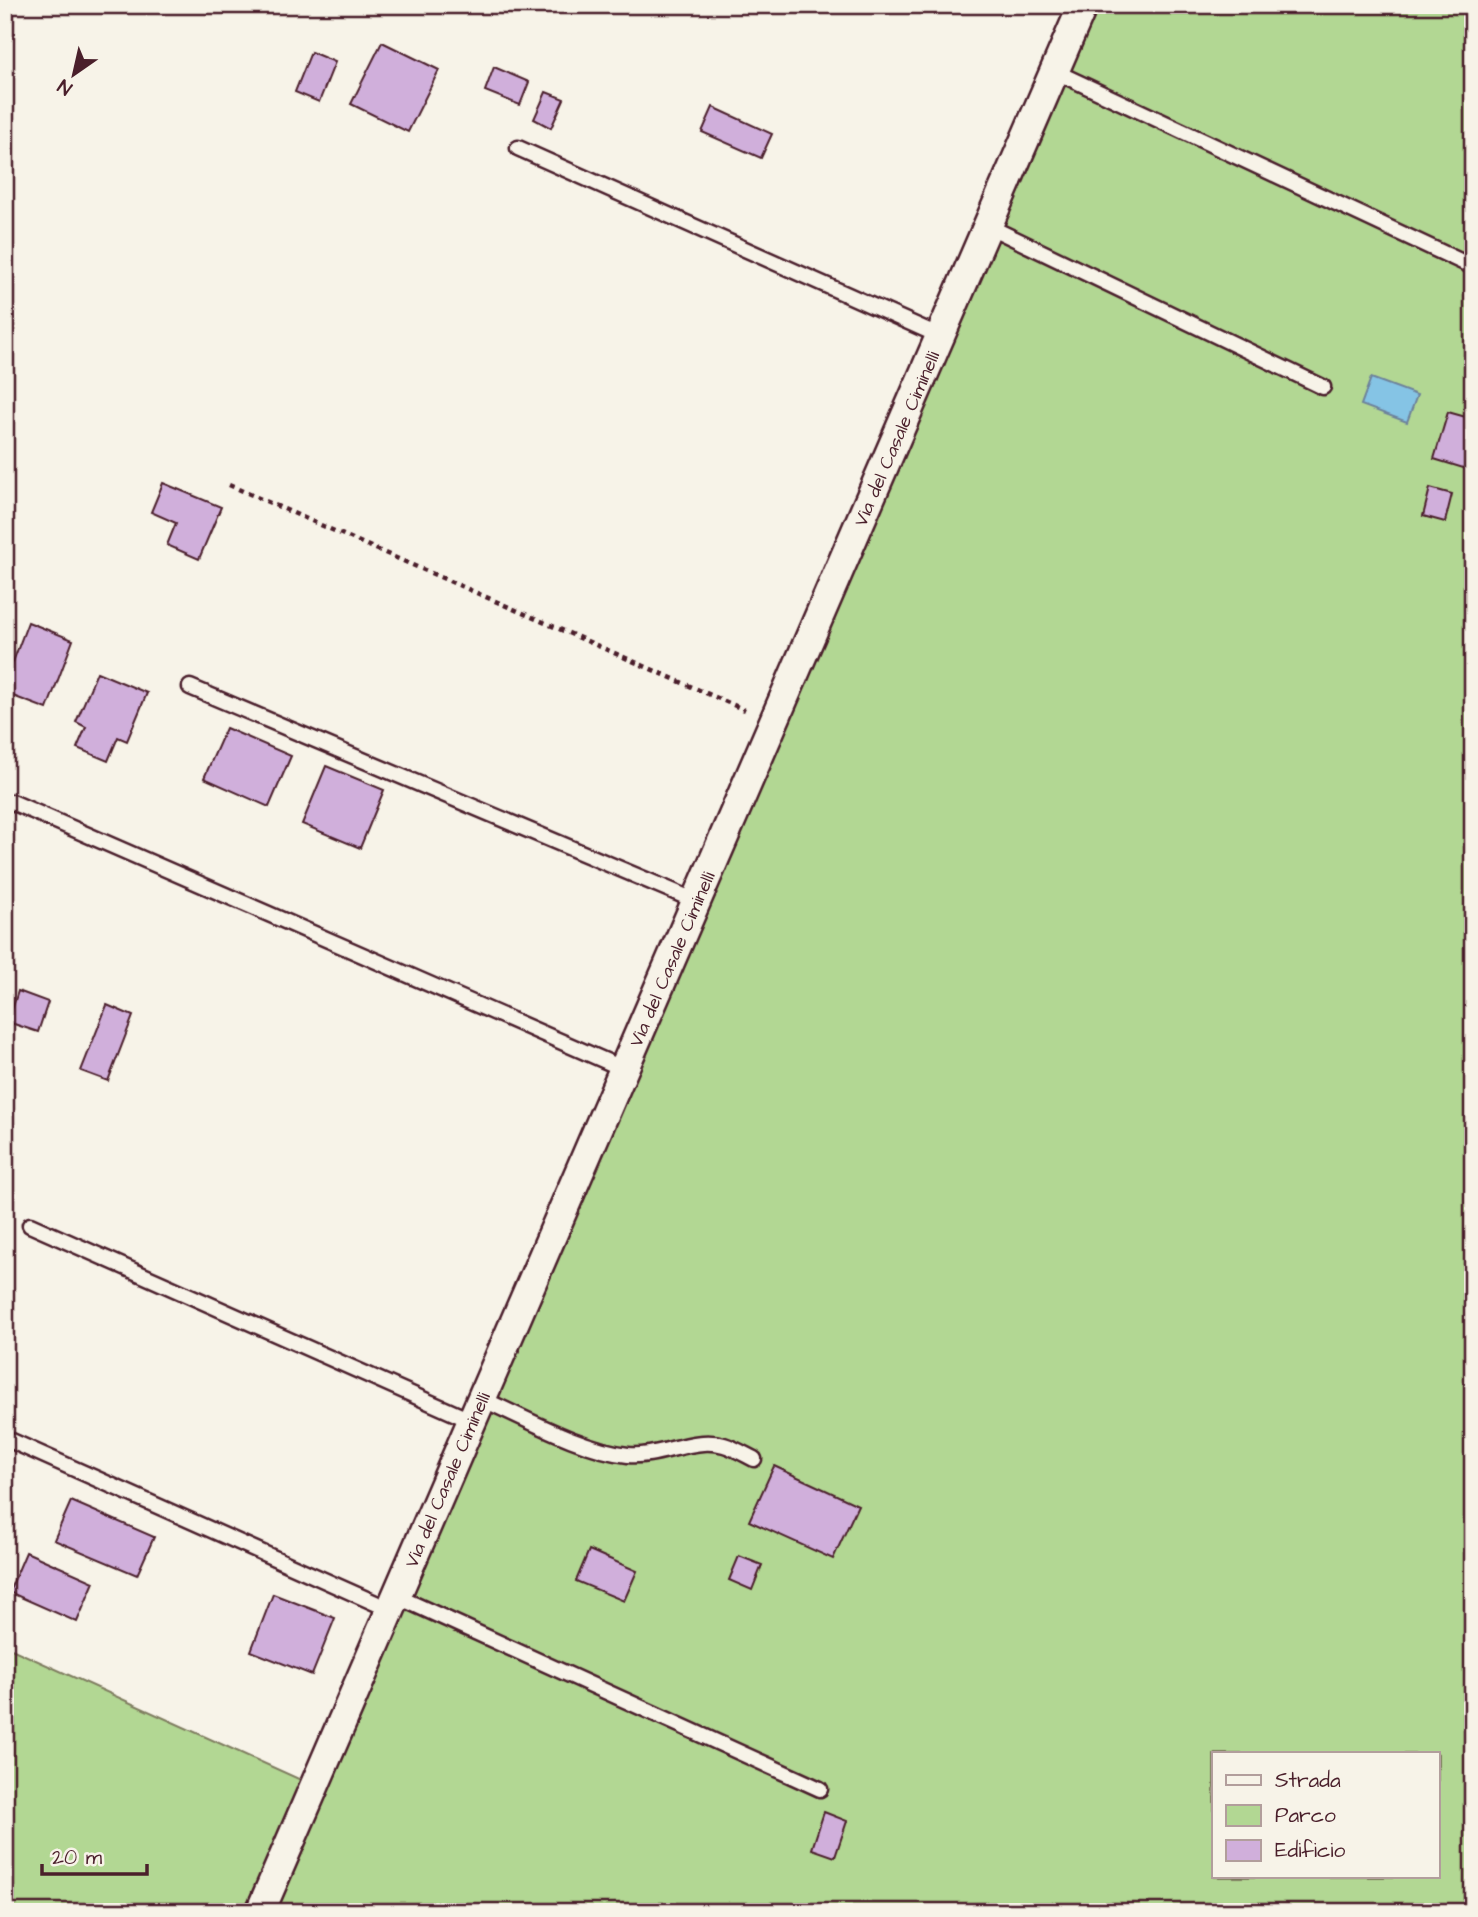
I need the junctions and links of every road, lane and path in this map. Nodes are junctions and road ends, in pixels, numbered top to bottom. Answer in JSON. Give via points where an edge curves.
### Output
{"nodes":[{"id":1,"x":1083,"y":5,"type":"edge"},
{"id":2,"x":1054,"y":71,"type":"junction"},
{"id":3,"x":518,"y":149,"type":"dead end"},
{"id":4,"x":988,"y":226,"type":"junction"},
{"id":5,"x":1473,"y":267,"type":"edge"},
{"id":6,"x":940,"y":336,"type":"junction"},
{"id":7,"x":1323,"y":387,"type":"dead end"},
{"id":8,"x":229,"y":485,"type":"dead end"},
{"id":9,"x":190,"y":687,"type":"dead end"},
{"id":10,"x":774,"y":722,"type":"junction"},
{"id":11,"x":12,"y":802,"type":"dead end"},
{"id":12,"x":696,"y":901,"type":"junction"},
{"id":13,"x":624,"y":1069,"type":"junction"},
{"id":14,"x":30,"y":1225,"type":"dead end"},
{"id":15,"x":477,"y":1410,"type":"junction"},
{"id":16,"x":5,"y":1438,"type":"edge"},
{"id":17,"x":754,"y":1459,"type":"dead end"},
{"id":18,"x":393,"y":1603,"type":"junction"},
{"id":19,"x":820,"y":1789,"type":"dead end"},
{"id":20,"x":260,"y":1912,"type":"edge"}],
"edges":[{"from":1,"to":2,"type":"street","name":"Via del Casale Ciminelli"},
{"from":2,"to":4,"type":"street","name":"Via del Casale Ciminelli"},
{"from":2,"to":5,"type":"lane"},
{"from":3,"to":6,"type":"lane"},
{"from":4,"to":6,"type":"street","name":"Via del Casale Ciminelli"},
{"from":4,"to":7,"type":"lane"},
{"from":6,"to":10,"type":"street","name":"Via del Casale Ciminelli"},
{"from":8,"to":10,"type":"path"},
{"from":9,"to":12,"type":"lane"},
{"from":10,"to":12,"type":"street","name":"Via del Casale Ciminelli"},
{"from":11,"to":13,"type":"lane"},
{"from":12,"to":13,"type":"street","name":"Via del Casale Ciminelli"},
{"from":13,"to":15,"type":"street","name":"Via del Casale Ciminelli"},
{"from":14,"to":15,"type":"lane"},
{"from":15,"to":17,"type":"lane","via":[[604,1451],[649,1455],[710,1444],[724,1445]]},
{"from":15,"to":18,"type":"street","name":"Via del Casale Ciminelli"},
{"from":16,"to":18,"type":"lane"},
{"from":18,"to":19,"type":"lane"},
{"from":18,"to":20,"type":"street","name":"Via del Casale Ciminelli"}]}
